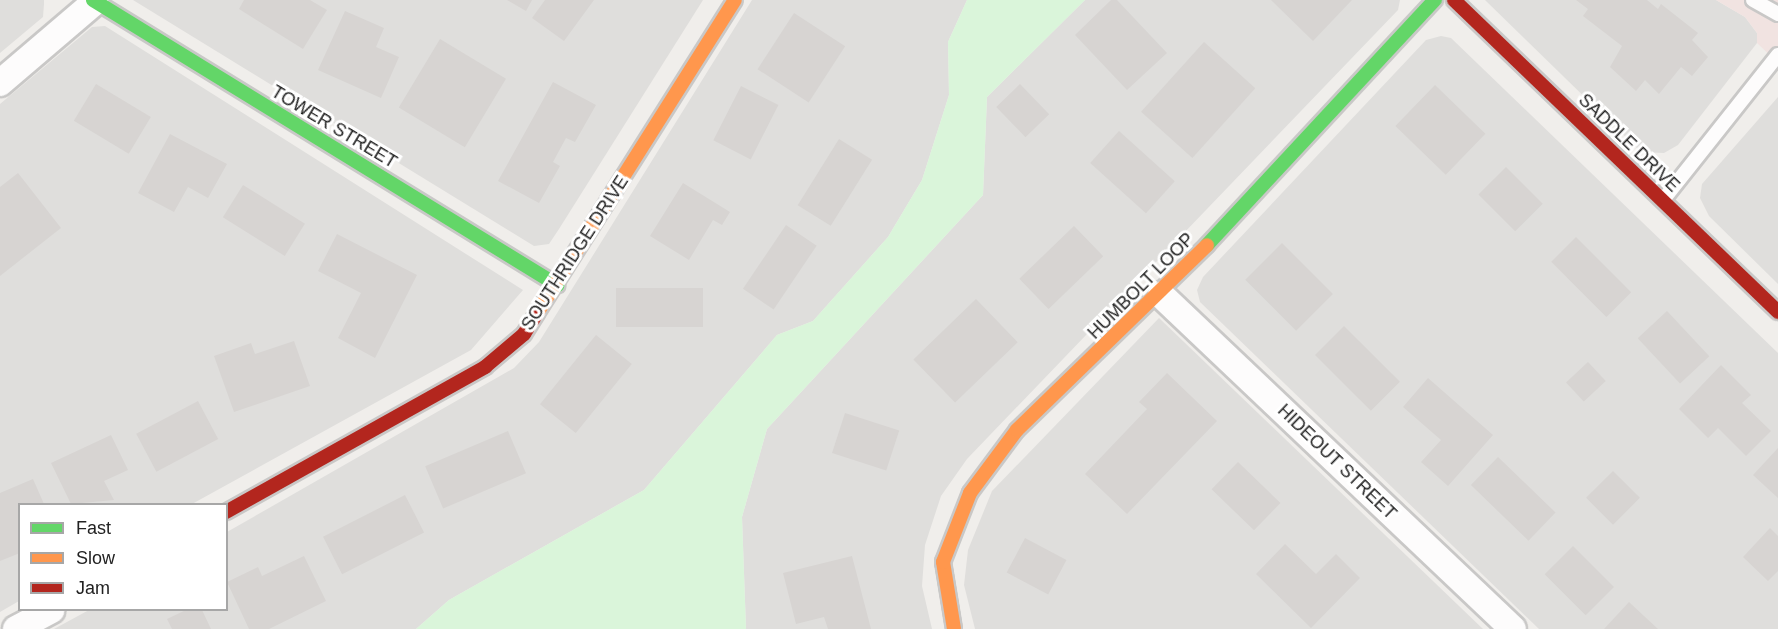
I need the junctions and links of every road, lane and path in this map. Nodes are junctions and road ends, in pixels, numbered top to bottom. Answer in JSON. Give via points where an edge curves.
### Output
{"nodes":[{"id":1,"x":735,"y":0,"type":"edge"},
{"id":2,"x":1435,"y":0,"type":"edge"},
{"id":3,"x":1454,"y":0,"type":"edge"},
{"id":4,"x":1753,"y":0,"type":"edge"},
{"id":5,"x":94,"y":1,"type":"edge"},
{"id":6,"x":1778,"y":14,"type":"edge"},
{"id":7,"x":1778,"y":55,"type":"edge"},
{"id":8,"x":0,"y":83,"type":"edge"},
{"id":9,"x":1663,"y":200,"type":"junction"},
{"id":10,"x":557,"y":285,"type":"junction"},
{"id":11,"x":1161,"y":295,"type":"junction"},
{"id":12,"x":1778,"y":312,"type":"edge"},
{"id":13,"x":228,"y":512,"type":"edge"},
{"id":14,"x":48,"y":611,"type":"edge"},
{"id":15,"x":16,"y":629,"type":"edge"},
{"id":16,"x":954,"y":629,"type":"edge"},
{"id":17,"x":1512,"y":629,"type":"edge"}],
"edges":[{"from":1,"to":10,"type":"street","name":"SOUTHRIDGE DRIVE"},
{"from":2,"to":11,"type":"street","name":"HUMBOLT LOOP"},
{"from":3,"to":9,"type":"street","name":"SADDLE DRIVE"},
{"from":4,"to":6,"type":"lane"},
{"from":5,"to":8,"type":"street"},
{"from":5,"to":10,"type":"street","name":"TOWER STREET"},
{"from":7,"to":9,"type":"lane"},
{"from":9,"to":12,"type":"street","name":"SADDLE DRIVE"},
{"from":10,"to":13,"type":"street","name":"SOUTHRIDGE DRIVE","via":[[524,334],[485,367]]},
{"from":11,"to":16,"type":"street","name":"HUMBOLT LOOP","via":[[1017,430],[970,493],[943,562]]},
{"from":11,"to":17,"type":"street","name":"HIDEOUT STREET"},
{"from":14,"to":15,"type":"street"}]}
